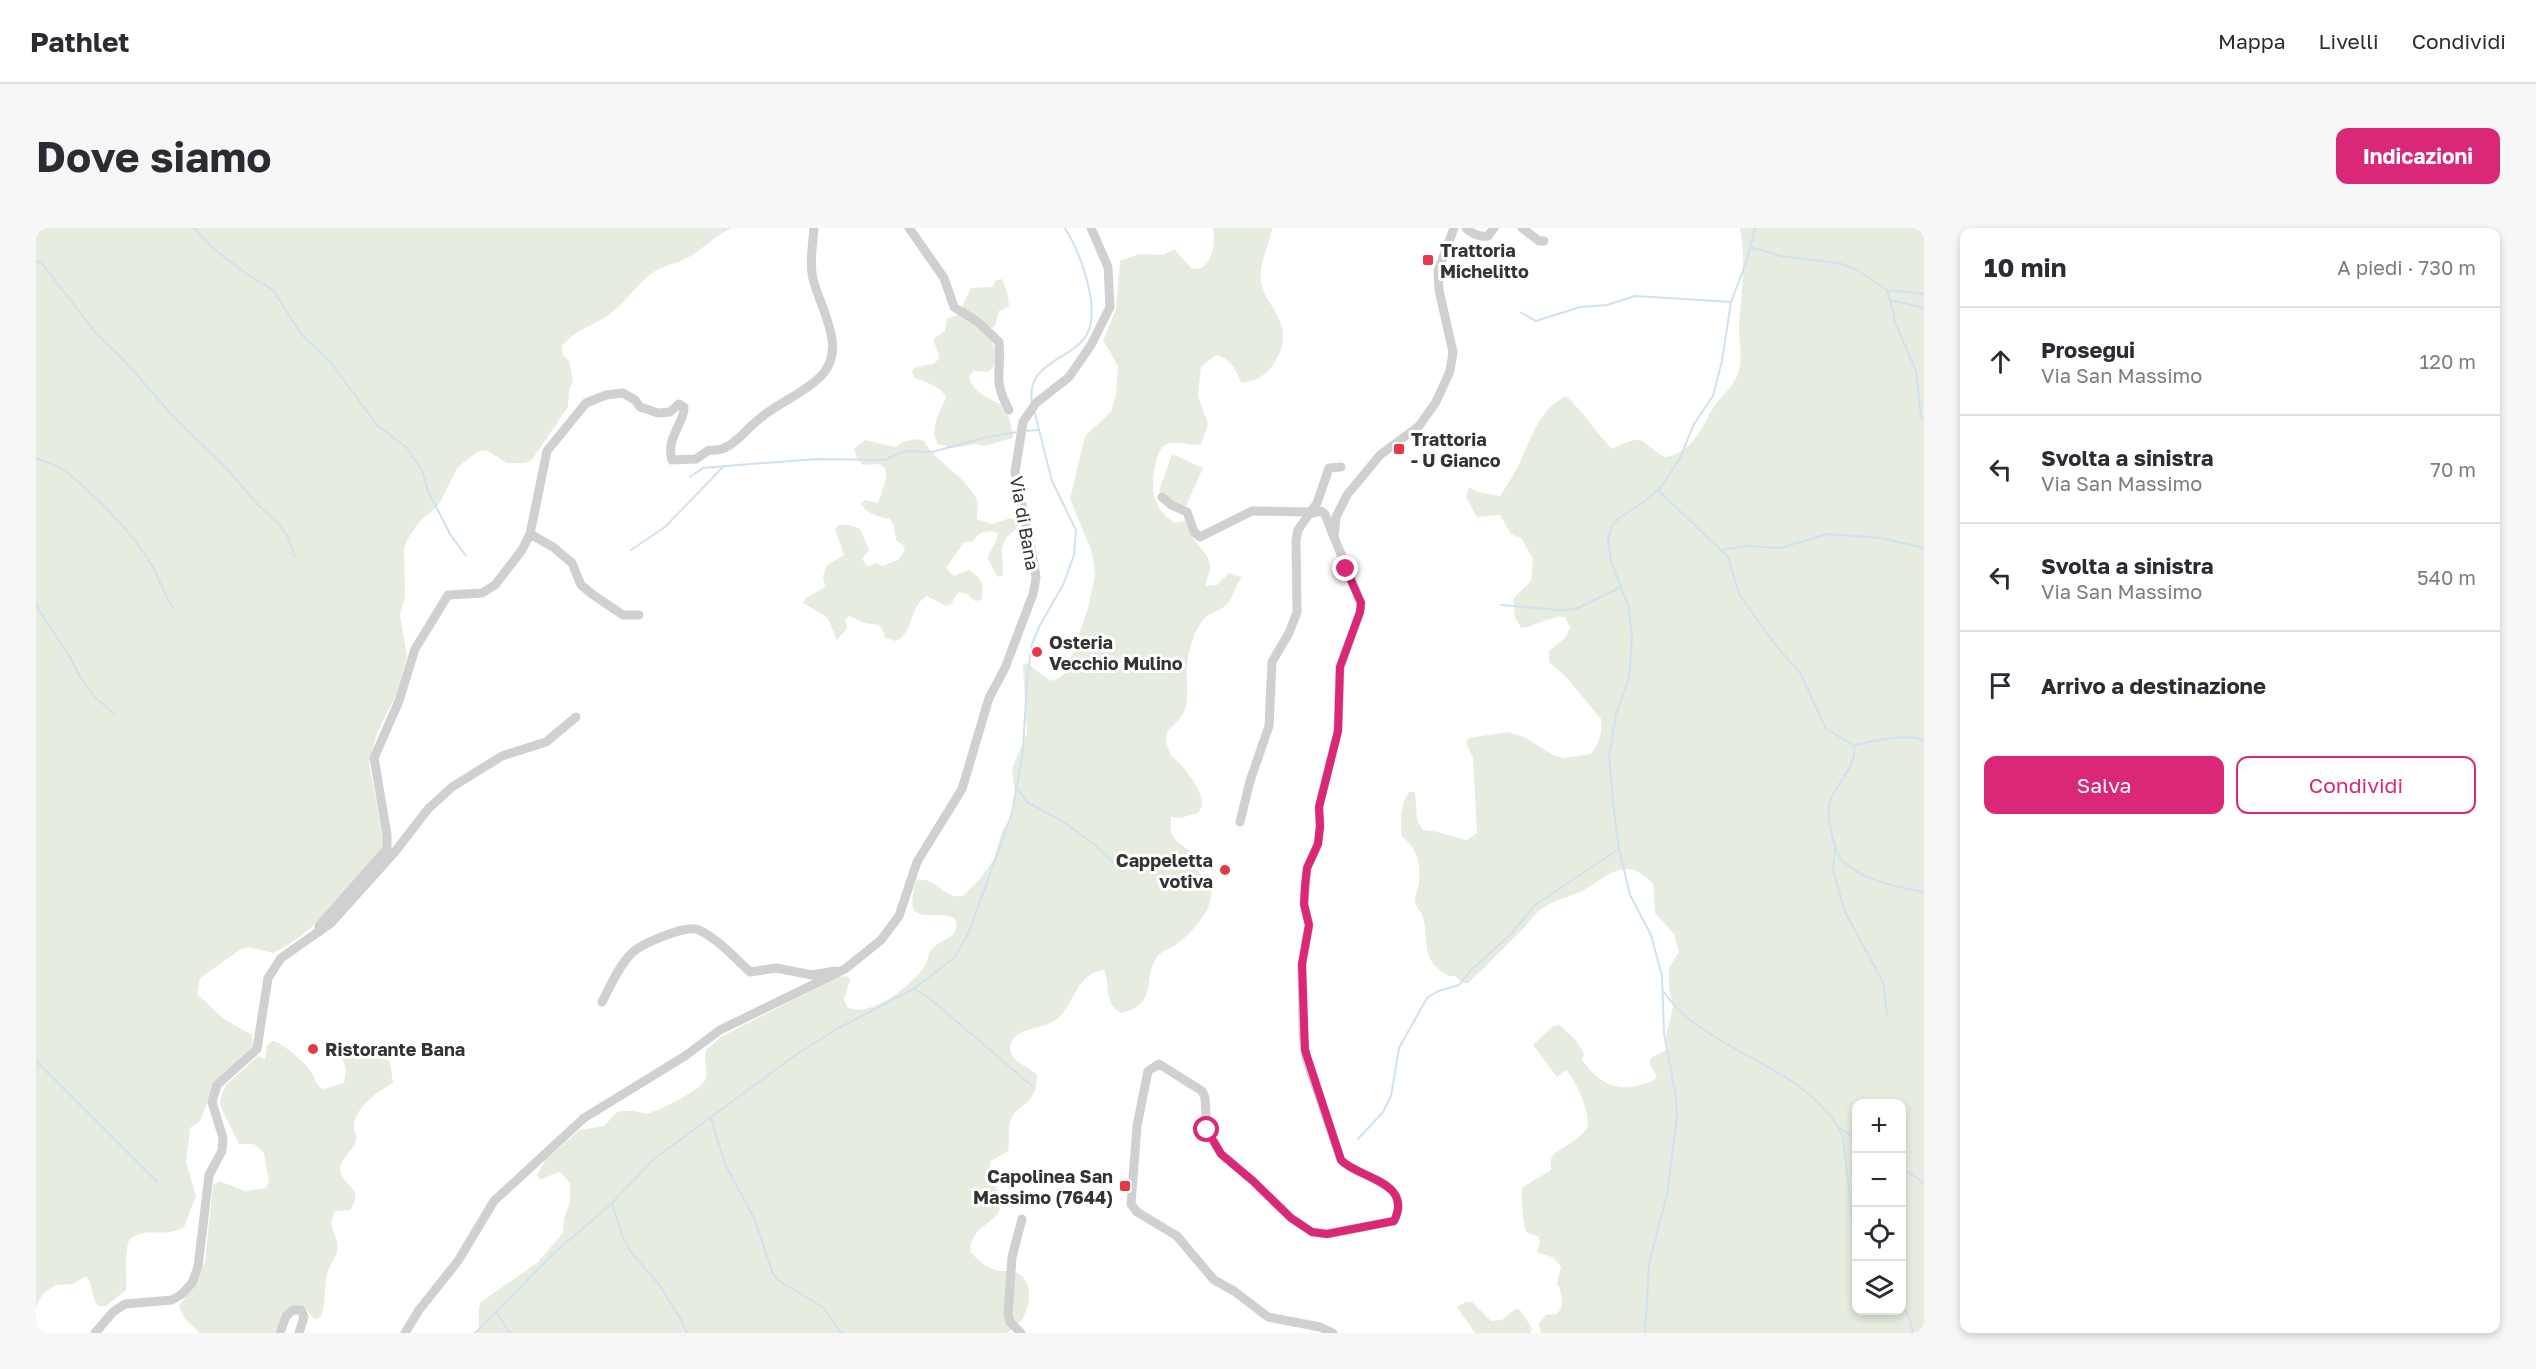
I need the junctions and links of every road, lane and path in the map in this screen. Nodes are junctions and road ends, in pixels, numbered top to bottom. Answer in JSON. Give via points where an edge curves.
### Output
{"nodes":[{"id":1,"x":813,"y":228,"type":"edge"},
{"id":2,"x":909,"y":228,"type":"edge"},
{"id":3,"x":1091,"y":228,"type":"edge"},
{"id":4,"x":1454,"y":228,"type":"edge"},
{"id":5,"x":1466,"y":228,"type":"edge"},
{"id":6,"x":1494,"y":228,"type":"edge"},
{"id":7,"x":1522,"y":228,"type":"edge"},
{"id":8,"x":1544,"y":241,"type":"dead end"},
{"id":9,"x":1009,"y":410,"type":"dead end"},
{"id":10,"x":1341,"y":467,"type":"dead end"},
{"id":11,"x":1162,"y":497,"type":"dead end"},
{"id":12,"x":1309,"y":514,"type":"junction"},
{"id":13,"x":530,"y":534,"type":"junction"},
{"id":14,"x":1334,"y":537,"type":"junction"},
{"id":15,"x":639,"y":615,"type":"dead end"},
{"id":16,"x":576,"y":717,"type":"dead end"},
{"id":17,"x":1240,"y":822,"type":"dead end"},
{"id":18,"x":319,"y":932,"type":"junction"},
{"id":19,"x":845,"y":969,"type":"junction"},
{"id":20,"x":602,"y":1002,"type":"dead end"},
{"id":21,"x":1022,"y":1220,"type":"dead end"},
{"id":22,"x":95,"y":1333,"type":"edge"},
{"id":23,"x":280,"y":1333,"type":"edge"},
{"id":24,"x":299,"y":1333,"type":"edge"},
{"id":25,"x":405,"y":1333,"type":"edge"},
{"id":26,"x":1021,"y":1333,"type":"edge"},
{"id":27,"x":1333,"y":1333,"type":"edge"}],
"edges":[{"from":1,"to":13,"type":"street","via":[[813,278],[833,344],[832,360],[819,377],[758,420],[735,442],[685,461],[672,460],[669,453],[684,407],[679,404],[670,412],[658,413],[640,407],[623,393],[595,398],[586,403],[547,451]]},
{"from":2,"to":9,"type":"street","via":[[944,278],[954,307],[999,342],[998,384]]},
{"from":3,"to":19,"type":"street","name":"Via di Bana","via":[[1108,267],[1110,307],[1069,377],[1036,403],[1023,422],[1015,472],[1035,578],[1033,594],[1005,668],[989,698],[962,789],[917,862],[899,916],[881,940]]},
{"from":4,"to":14,"type":"street","via":[[1438,271],[1438,290],[1453,352],[1450,372],[1419,426],[1380,455],[1347,495],[1336,517]]},
{"from":5,"to":6,"type":"street","via":[[1483,237]]},
{"from":7,"to":8,"type":"street"},
{"from":10,"to":12,"type":"street","via":[[1329,468]]},
{"from":11,"to":12,"type":"street","via":[[1187,512],[1194,532],[1200,537],[1252,511]]},
{"from":12,"to":14,"type":"street","via":[[1325,514]]},
{"from":12,"to":17,"type":"street","via":[[1298,530],[1294,550],[1297,612],[1272,662],[1269,726]]},
{"from":13,"to":15,"type":"street","via":[[572,563],[581,585],[592,594],[623,615]]},
{"from":13,"to":18,"type":"street","via":[[495,585],[482,593],[448,595],[424,632],[374,758],[387,849],[320,926]]},
{"from":14,"to":27,"type":"street","via":[[1361,603],[1340,667],[1338,731],[1319,807],[1318,844],[1307,868],[1304,904],[1309,925],[1302,964],[1303,1034],[1306,1058],[1341,1160],[1349,1169],[1367,1173],[1389,1187],[1397,1200],[1398,1213],[1394,1221],[1327,1234],[1312,1232],[1291,1218],[1221,1154],[1207,1130],[1202,1091],[1159,1064],[1148,1071],[1137,1126],[1131,1204],[1137,1212],[1177,1236],[1214,1280],[1268,1317]]},
{"from":16,"to":18,"type":"street","via":[[546,742],[502,756],[452,786]]},
{"from":18,"to":22,"type":"street","via":[[281,958],[268,978],[257,1049],[217,1085],[212,1102],[223,1138],[222,1152],[209,1175],[198,1267],[192,1283],[172,1300],[125,1305],[113,1312]]},
{"from":19,"to":20,"type":"street","via":[[812,975],[776,968],[750,972],[708,936],[690,928],[632,952]]},
{"from":19,"to":25,"type":"street","name":"Via di Bana","via":[[720,1030],[584,1118],[494,1201],[458,1261]]},
{"from":21,"to":26,"type":"street","via":[[1012,1257],[1008,1314]]},
{"from":23,"to":24,"type":"street","via":[[286,1316],[301,1310],[304,1317]]}]}
